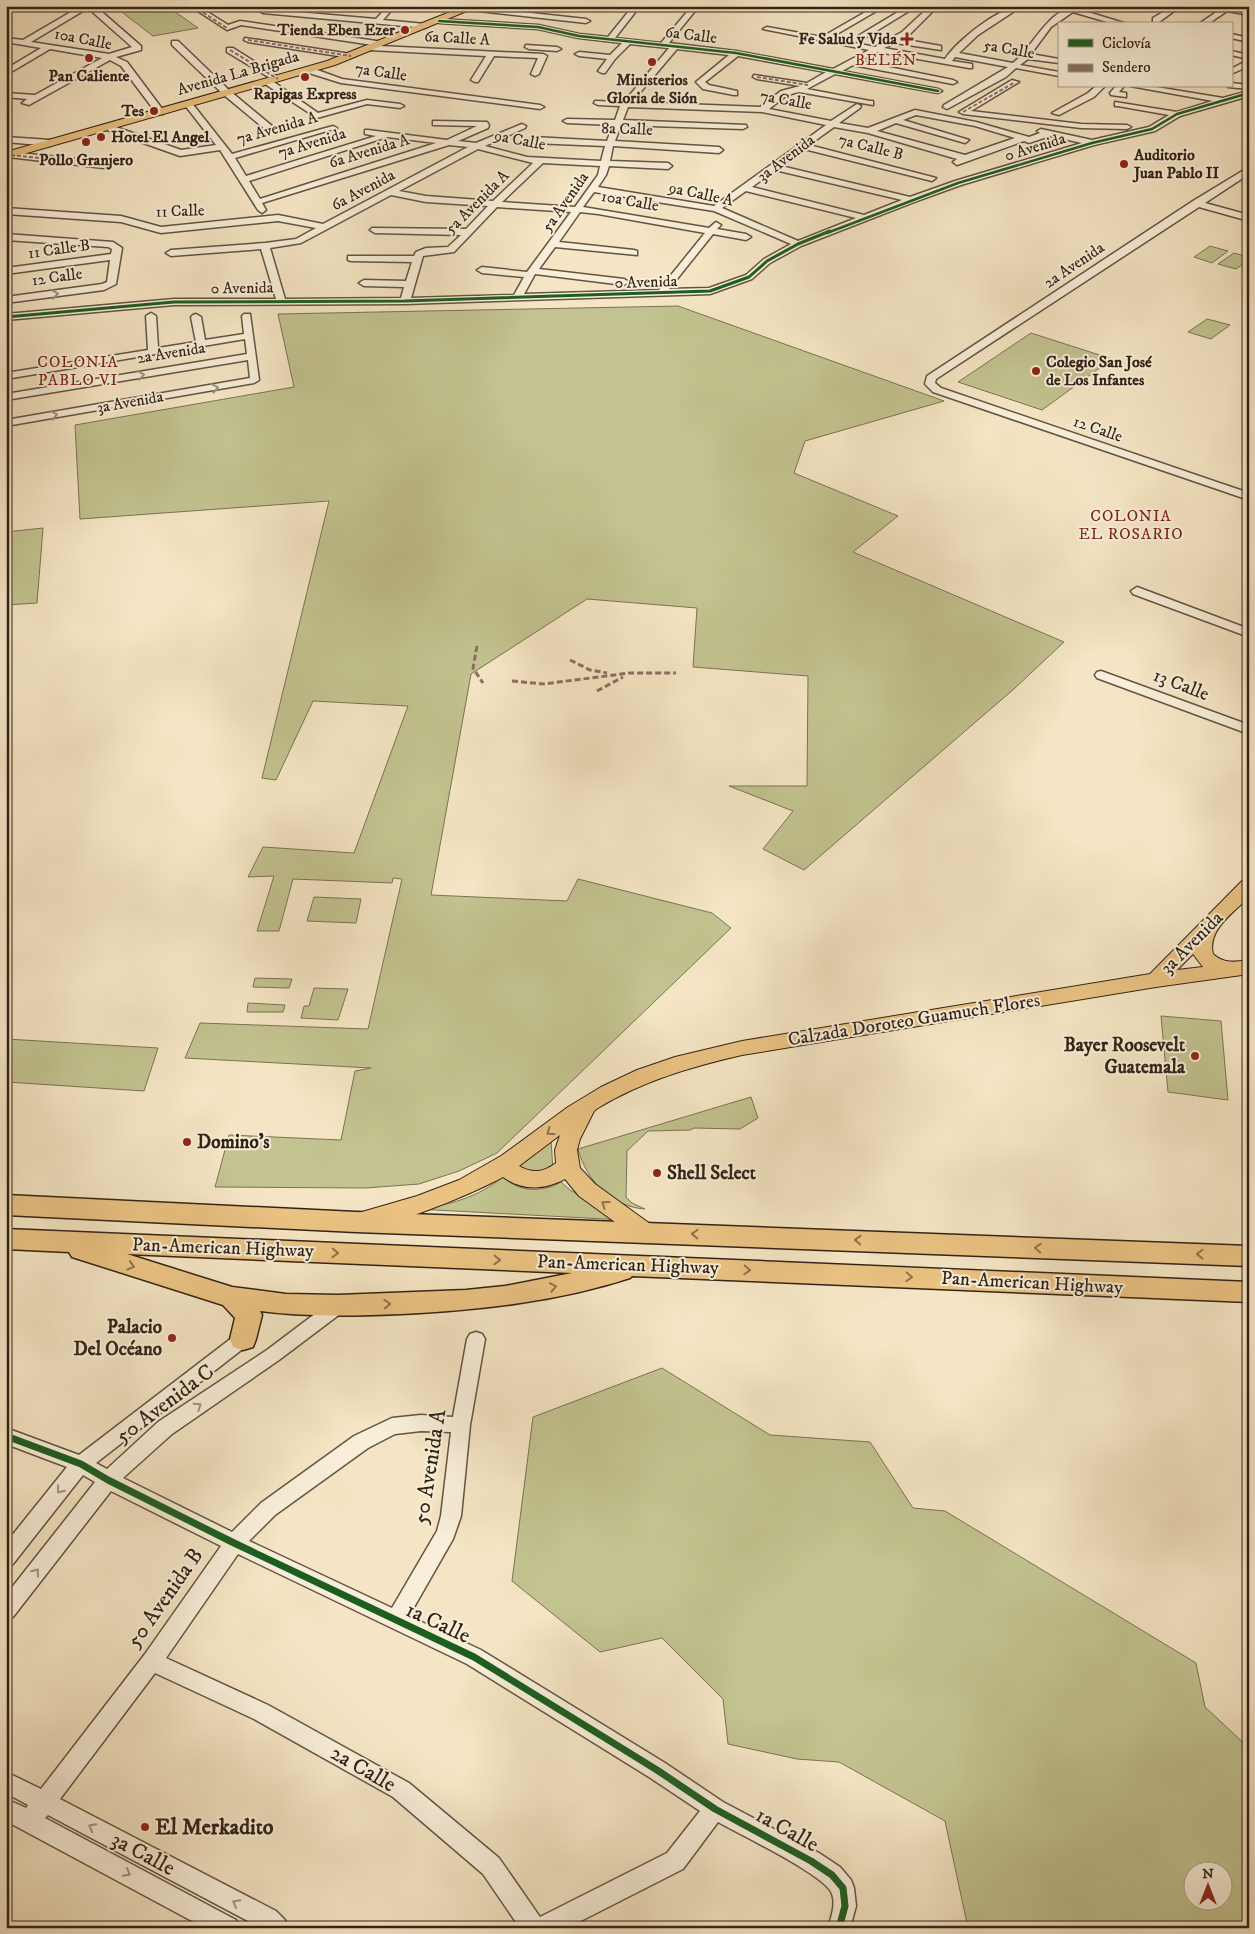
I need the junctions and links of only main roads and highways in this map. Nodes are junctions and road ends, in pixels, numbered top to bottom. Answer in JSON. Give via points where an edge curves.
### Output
{"nodes":[{"id":1,"x":471,"y":7,"type":"edge"},
{"id":2,"x":9,"y":155,"type":"edge"},
{"id":3,"x":1249,"y":885,"type":"edge"},
{"id":4,"x":1204,"y":932,"type":"junction"},
{"id":5,"x":1241,"y":968,"type":"edge"},
{"id":6,"x":1156,"y":980,"type":"junction"},
{"id":7,"x":589,"y":1104,"type":"junction"},
{"id":8,"x":505,"y":1165,"type":"junction"},
{"id":9,"x":567,"y":1168,"type":"junction"},
{"id":10,"x":6,"y":1205,"type":"edge"},
{"id":11,"x":356,"y":1222,"type":"junction"},
{"id":12,"x":645,"y":1232,"type":"junction"},
{"id":13,"x":6,"y":1239,"type":"edge"},
{"id":14,"x":51,"y":1241,"type":"junction"},
{"id":15,"x":1116,"y":1252,"type":"junction"},
{"id":16,"x":1249,"y":1256,"type":"edge"},
{"id":17,"x":640,"y":1266,"type":"junction"},
{"id":18,"x":1115,"y":1286,"type":"junction"},
{"id":19,"x":1249,"y":1292,"type":"edge"},
{"id":20,"x":232,"y":1297,"type":"junction"},
{"id":21,"x":243,"y":1339,"type":"road end"}],
"edges":[{"from":1,"to":2,"type":"main road","name":"Avenida La Brigada","via":[[309,70]]},
{"from":3,"to":4,"type":"main road","name":"3a Avenida"},
{"from":4,"to":5,"type":"main road","via":[[1200,946],[1205,958],[1217,966]]},
{"from":4,"to":6,"type":"main road","name":"3a Avenida"},
{"from":5,"to":6,"type":"main road","name":"Calzada Doroteo Guamuch Flores"},
{"from":6,"to":7,"type":"main road","name":"Calzada Doroteo Guamuch Flores","via":[[742,1048],[640,1076]]},
{"from":7,"to":8,"type":"main road","name":"Calzada Doroteo Guamuch Flores","one_way":true},
{"from":7,"to":9,"type":"main road","name":"Calzada Doroteo Guamuch Flores","via":[[567,1141]]},
{"from":8,"to":9,"type":"main road","via":[[517,1176],[532,1181],[548,1179]]},
{"from":8,"to":11,"type":"main road","name":"Calzada Doroteo Guamuch Flores","via":[[450,1194]]},
{"from":12,"to":9,"type":"main road","one_way":true,"via":[[578,1183]]},
{"from":10,"to":11,"type":"highway","name":"Pan-American Highway"},
{"from":11,"to":12,"type":"highway","name":"Pan-American Highway"},
{"from":15,"to":12,"type":"highway","name":"Pan-American Highway","one_way":true},
{"from":13,"to":14,"type":"highway","name":"Pan-American Highway"},
{"from":14,"to":17,"type":"highway","name":"Pan-American Highway","one_way":true},
{"from":14,"to":20,"type":"highway","one_way":true},
{"from":16,"to":15,"type":"highway","name":"Pan-American Highway","one_way":true},
{"from":15,"to":18,"type":"highway","via":[[1160,1257],[1170,1264],[1166,1272],[1159,1275]]},
{"from":17,"to":18,"type":"highway","name":"Pan-American Highway","one_way":true},
{"from":20,"to":17,"type":"highway","one_way":true,"via":[[338,1306],[466,1300],[585,1281]]},
{"from":18,"to":19,"type":"highway","name":"Pan-American Highway"},
{"from":20,"to":21,"type":"highway","via":[[249,1315]]}]}
